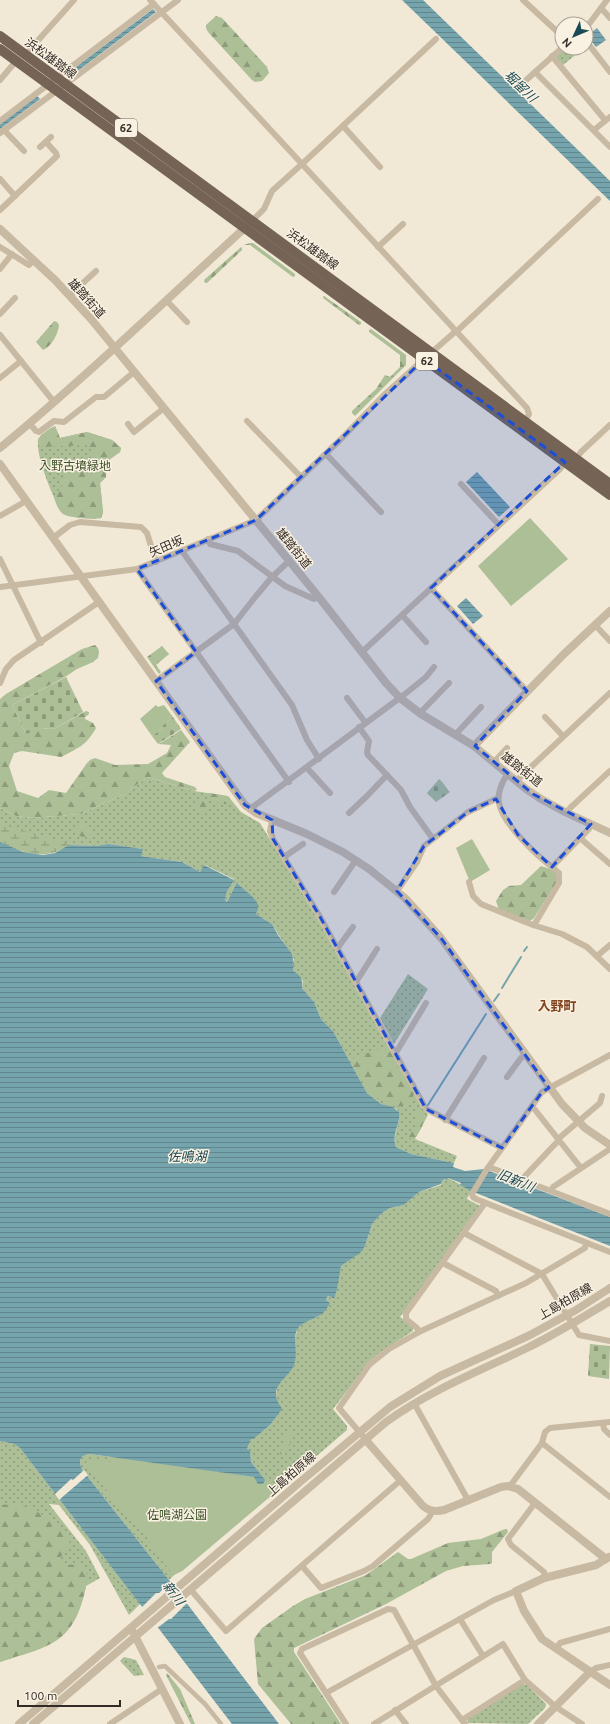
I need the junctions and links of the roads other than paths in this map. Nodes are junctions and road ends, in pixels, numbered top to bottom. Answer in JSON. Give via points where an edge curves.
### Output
{"nodes":[{"id":1,"x":74,"y":0,"type":"edge"},
{"id":2,"x":178,"y":0,"type":"edge"},
{"id":3,"x":523,"y":0,"type":"edge"},
{"id":4,"x":606,"y":0,"type":"edge"},
{"id":5,"x":152,"y":2,"type":"edge"},
{"id":6,"x":601,"y":8,"type":"junction"},
{"id":7,"x":162,"y":12,"type":"junction"},
{"id":8,"x":594,"y":17,"type":"edge"},
{"id":9,"x":610,"y":18,"type":"edge"},
{"id":10,"x":554,"y":29,"type":"edge"},
{"id":11,"x":0,"y":36,"type":"edge"},
{"id":12,"x":436,"y":39,"type":"dead end"},
{"id":13,"x":0,"y":50,"type":"edge"},
{"id":14,"x":594,"y":51,"type":"edge"},
{"id":15,"x":25,"y":55,"type":"junction"},
{"id":16,"x":552,"y":56,"type":"joint"},
{"id":17,"x":16,"y":61,"type":"junction"},
{"id":18,"x":535,"y":72,"type":"junction"},
{"id":19,"x":610,"y":72,"type":"edge"},
{"id":20,"x":57,"y":78,"type":"junction"},
{"id":21,"x":0,"y":80,"type":"edge"},
{"id":22,"x":48,"y":84,"type":"junction"},
{"id":23,"x":66,"y":84,"type":"junction"},
{"id":24,"x":521,"y":85,"type":"dead end"},
{"id":25,"x":57,"y":91,"type":"junction"},
{"id":26,"x":608,"y":119,"type":"edge"},
{"id":27,"x":0,"y":121,"type":"edge"},
{"id":28,"x":343,"y":126,"type":"junction"},
{"id":29,"x":594,"y":130,"type":"junction"},
{"id":30,"x":2,"y":132,"type":"edge"},
{"id":31,"x":40,"y":147,"type":"dead end"},
{"id":32,"x":610,"y":147,"type":"edge"},
{"id":33,"x":24,"y":151,"type":"dead end"},
{"id":34,"x":302,"y":164,"type":"junction"},
{"id":35,"x":380,"y":167,"type":"dead end"},
{"id":36,"x":0,"y":180,"type":"edge"},
{"id":37,"x":15,"y":196,"type":"junction"},
{"id":38,"x":598,"y":199,"type":"dead end"},
{"id":39,"x":0,"y":210,"type":"edge"},
{"id":40,"x":252,"y":221,"type":"junction"},
{"id":41,"x":403,"y":224,"type":"dead end"},
{"id":42,"x":244,"y":228,"type":"junction"},
{"id":43,"x":1,"y":230,"type":"edge"},
{"id":44,"x":0,"y":247,"type":"edge"},
{"id":45,"x":378,"y":247,"type":"junction"},
{"id":46,"x":12,"y":254,"type":"junction"},
{"id":47,"x":34,"y":260,"type":"junction"},
{"id":48,"x":0,"y":269,"type":"edge"},
{"id":49,"x":96,"y":271,"type":"dead end"},
{"id":50,"x":70,"y":295,"type":"junction"},
{"id":51,"x":15,"y":298,"type":"dead end"},
{"id":52,"x":166,"y":300,"type":"junction"},
{"id":53,"x":0,"y":314,"type":"edge"},
{"id":54,"x":187,"y":322,"type":"dead end"},
{"id":55,"x":456,"y":332,"type":"junction"},
{"id":56,"x":0,"y":335,"type":"edge"},
{"id":57,"x":115,"y":348,"type":"junction"},
{"id":58,"x":432,"y":352,"type":"junction"},
{"id":59,"x":424,"y":359,"type":"junction"},
{"id":60,"x":21,"y":361,"type":"junction"},
{"id":61,"x":134,"y":372,"type":"junction"},
{"id":62,"x":0,"y":378,"type":"edge"},
{"id":63,"x":54,"y":402,"type":"junction"},
{"id":64,"x":164,"y":408,"type":"junction"},
{"id":65,"x":247,"y":421,"type":"dead end"},
{"id":66,"x":525,"y":421,"type":"junction"},
{"id":67,"x":30,"y":424,"type":"junction"},
{"id":68,"x":128,"y":424,"type":"dead end"},
{"id":69,"x":610,"y":425,"type":"edge"},
{"id":70,"x":0,"y":448,"type":"edge"},
{"id":71,"x":326,"y":454,"type":"junction"},
{"id":72,"x":576,"y":458,"type":"junction"},
{"id":73,"x":565,"y":462,"type":"junction"},
{"id":74,"x":0,"y":464,"type":"edge"},
{"id":75,"x":301,"y":477,"type":"junction"},
{"id":76,"x":461,"y":484,"type":"dead end"},
{"id":77,"x":610,"y":484,"type":"edge"},
{"id":78,"x":610,"y":495,"type":"edge"},
{"id":79,"x":26,"y":501,"type":"junction"},
{"id":80,"x":381,"y":512,"type":"dead end"},
{"id":81,"x":0,"y":516,"type":"edge"},
{"id":82,"x":256,"y":520,"type":"junction"},
{"id":83,"x":499,"y":525,"type":"junction"},
{"id":84,"x":53,"y":538,"type":"junction"},
{"id":85,"x":208,"y":540,"type":"junction"},
{"id":86,"x":182,"y":551,"type":"junction"},
{"id":87,"x":0,"y":559,"type":"edge"},
{"id":88,"x":156,"y":562,"type":"junction"},
{"id":89,"x":289,"y":562,"type":"junction"},
{"id":90,"x":137,"y":569,"type":"junction"},
{"id":91,"x":81,"y":576,"type":"junction"},
{"id":92,"x":272,"y":577,"type":"junction"},
{"id":93,"x":13,"y":585,"type":"junction"},
{"id":94,"x":0,"y":587,"type":"edge"},
{"id":95,"x":431,"y":588,"type":"junction"},
{"id":96,"x":318,"y":596,"type":"junction"},
{"id":97,"x":99,"y":602,"type":"junction"},
{"id":98,"x":610,"y":612,"type":"edge"},
{"id":99,"x":402,"y":615,"type":"junction"},
{"id":100,"x":234,"y":624,"type":"junction"},
{"id":101,"x":595,"y":625,"type":"junction"},
{"id":102,"x":610,"y":641,"type":"edge"},
{"id":103,"x":426,"y":642,"type":"dead end"},
{"id":104,"x":41,"y":643,"type":"junction"},
{"id":105,"x":196,"y":652,"type":"junction"},
{"id":106,"x":362,"y":652,"type":"junction"},
{"id":107,"x":434,"y":667,"type":"dead end"},
{"id":108,"x":156,"y":681,"type":"junction"},
{"id":109,"x":0,"y":683,"type":"edge"},
{"id":110,"x":449,"y":683,"type":"dead end"},
{"id":111,"x":527,"y":692,"type":"junction"},
{"id":112,"x":610,"y":693,"type":"edge"},
{"id":113,"x":347,"y":698,"type":"dead end"},
{"id":114,"x":400,"y":698,"type":"junction"},
{"id":115,"x":481,"y":707,"type":"dead end"},
{"id":116,"x":420,"y":714,"type":"junction"},
{"id":117,"x":545,"y":717,"type":"dead end"},
{"id":118,"x":365,"y":722,"type":"junction"},
{"id":119,"x":359,"y":727,"type":"junction"},
{"id":120,"x":455,"y":734,"type":"junction"},
{"id":121,"x":563,"y":736,"type":"junction"},
{"id":122,"x":474,"y":746,"type":"junction"},
{"id":123,"x":507,"y":748,"type":"dead end"},
{"id":124,"x":319,"y":759,"type":"junction"},
{"id":125,"x":494,"y":762,"type":"junction"},
{"id":126,"x":308,"y":768,"type":"junction"},
{"id":127,"x":610,"y":771,"type":"edge"},
{"id":128,"x":508,"y":774,"type":"junction"},
{"id":129,"x":387,"y":775,"type":"junction"},
{"id":130,"x":516,"y":781,"type":"junction"},
{"id":131,"x":289,"y":782,"type":"junction"},
{"id":132,"x":330,"y":793,"type":"dead end"},
{"id":133,"x":498,"y":798,"type":"junction"},
{"id":134,"x":250,"y":809,"type":"junction"},
{"id":135,"x":349,"y":813,"type":"dead end"},
{"id":136,"x":568,"y":813,"type":"junction"},
{"id":137,"x":272,"y":820,"type":"junction"},
{"id":138,"x":591,"y":824,"type":"junction"},
{"id":139,"x":610,"y":833,"type":"edge"},
{"id":140,"x":580,"y":838,"type":"junction"},
{"id":141,"x":433,"y":839,"type":"junction"},
{"id":142,"x":303,"y":844,"type":"dead end"},
{"id":143,"x":284,"y":857,"type":"junction"},
{"id":144,"x":356,"y":860,"type":"junction"},
{"id":145,"x":610,"y":864,"type":"edge"},
{"id":146,"x":552,"y":867,"type":"junction"},
{"id":147,"x":469,"y":882,"type":"dead end"},
{"id":148,"x":397,"y":891,"type":"junction"},
{"id":149,"x":334,"y":892,"type":"dead end"},
{"id":150,"x":534,"y":925,"type":"junction"},
{"id":151,"x":353,"y":927,"type":"dead end"},
{"id":152,"x":610,"y":945,"type":"edge"},
{"id":153,"x":337,"y":948,"type":"junction"},
{"id":154,"x":377,"y":949,"type":"dead end"},
{"id":155,"x":597,"y":956,"type":"junction"},
{"id":156,"x":610,"y":969,"type":"edge"},
{"id":157,"x":355,"y":981,"type":"junction"},
{"id":158,"x":426,"y":1003,"type":"dead end"},
{"id":159,"x":394,"y":1052,"type":"junction"},
{"id":160,"x":525,"y":1055,"type":"junction"},
{"id":161,"x":610,"y":1055,"type":"edge"},
{"id":162,"x":484,"y":1058,"type":"dead end"},
{"id":163,"x":508,"y":1077,"type":"dead end"},
{"id":164,"x":549,"y":1088,"type":"junction"},
{"id":165,"x":602,"y":1096,"type":"dead end"},
{"id":166,"x":532,"y":1106,"type":"junction"},
{"id":167,"x":445,"y":1120,"type":"junction"},
{"id":168,"x":579,"y":1122,"type":"junction"},
{"id":169,"x":558,"y":1139,"type":"junction"},
{"id":170,"x":610,"y":1145,"type":"edge"},
{"id":171,"x":502,"y":1148,"type":"junction"},
{"id":172,"x":610,"y":1149,"type":"edge"},
{"id":173,"x":488,"y":1168,"type":"junction"},
{"id":174,"x":581,"y":1168,"type":"junction"},
{"id":175,"x":524,"y":1181,"type":"junction"},
{"id":176,"x":551,"y":1192,"type":"junction"},
{"id":177,"x":485,"y":1203,"type":"junction"},
{"id":178,"x":610,"y":1214,"type":"edge"},
{"id":179,"x":464,"y":1233,"type":"junction"},
{"id":180,"x":586,"y":1243,"type":"junction"},
{"id":181,"x":610,"y":1252,"type":"edge"},
{"id":182,"x":443,"y":1263,"type":"junction"},
{"id":183,"x":542,"y":1274,"type":"junction"},
{"id":184,"x":610,"y":1288,"type":"edge"},
{"id":185,"x":498,"y":1296,"type":"junction"},
{"id":186,"x":610,"y":1301,"type":"edge"},
{"id":187,"x":566,"y":1316,"type":"junction"},
{"id":188,"x":572,"y":1324,"type":"junction"},
{"id":189,"x":419,"y":1332,"type":"junction"},
{"id":190,"x":610,"y":1341,"type":"edge"},
{"id":191,"x":414,"y":1403,"type":"junction"},
{"id":192,"x":610,"y":1422,"type":"edge"},
{"id":193,"x":603,"y":1423,"type":"junction"},
{"id":194,"x":359,"y":1432,"type":"junction"},
{"id":195,"x":610,"y":1435,"type":"edge"},
{"id":196,"x":366,"y":1439,"type":"junction"},
{"id":197,"x":542,"y":1443,"type":"junction"},
{"id":198,"x":401,"y":1480,"type":"junction"},
{"id":199,"x":510,"y":1486,"type":"junction"},
{"id":200,"x":610,"y":1497,"type":"edge"},
{"id":201,"x":468,"y":1500,"type":"junction"},
{"id":202,"x":535,"y":1503,"type":"junction"},
{"id":203,"x":432,"y":1511,"type":"junction"},
{"id":204,"x":609,"y":1559,"type":"edge"},
{"id":205,"x":302,"y":1566,"type":"junction"},
{"id":206,"x":546,"y":1578,"type":"junction"},
{"id":207,"x":189,"y":1591,"type":"junction"},
{"id":208,"x":516,"y":1591,"type":"junction"},
{"id":209,"x":460,"y":1618,"type":"junction"},
{"id":210,"x":130,"y":1628,"type":"junction"},
{"id":211,"x":610,"y":1630,"type":"edge"},
{"id":212,"x":135,"y":1637,"type":"junction"},
{"id":213,"x":413,"y":1645,"type":"junction"},
{"id":214,"x":556,"y":1649,"type":"junction"},
{"id":215,"x":483,"y":1656,"type":"junction"},
{"id":216,"x":610,"y":1665,"type":"edge"},
{"id":217,"x":159,"y":1667,"type":"dead end"},
{"id":218,"x":590,"y":1672,"type":"junction"},
{"id":219,"x":525,"y":1680,"type":"junction"},
{"id":220,"x":610,"y":1685,"type":"edge"},
{"id":221,"x":436,"y":1686,"type":"junction"},
{"id":222,"x":162,"y":1689,"type":"junction"},
{"id":223,"x":326,"y":1693,"type":"junction"},
{"id":224,"x":556,"y":1707,"type":"junction"},
{"id":225,"x":396,"y":1710,"type":"junction"},
{"id":226,"x":464,"y":1722,"type":"edge"},
{"id":227,"x":19,"y":1724,"type":"edge"},
{"id":228,"x":33,"y":1724,"type":"edge"},
{"id":229,"x":110,"y":1724,"type":"edge"},
{"id":230,"x":180,"y":1724,"type":"edge"},
{"id":231,"x":221,"y":1724,"type":"edge"},
{"id":232,"x":346,"y":1724,"type":"edge"},
{"id":233,"x":374,"y":1724,"type":"edge"},
{"id":234,"x":406,"y":1724,"type":"edge"},
{"id":235,"x":538,"y":1724,"type":"edge"},
{"id":236,"x":582,"y":1724,"type":"edge"}],
"edges":[{"from":1,"to":15,"type":"street"},
{"from":2,"to":7,"type":"street"},
{"from":3,"to":10,"type":"street"},
{"from":4,"to":6,"type":"street"},
{"from":5,"to":7,"type":"street"},
{"from":5,"to":20,"type":"street"},
{"from":6,"to":8,"type":"street"},
{"from":6,"to":9,"type":"street"},
{"from":7,"to":23,"type":"street"},
{"from":7,"to":34,"type":"street"},
{"from":11,"to":15,"type":"main road","name":"浜松雄踏線","number":"62"},
{"from":12,"to":28,"type":"street"},
{"from":13,"to":17,"type":"main road","name":"浜松雄踏線","number":"62"},
{"from":14,"to":19,"type":"street"},
{"from":15,"to":20,"type":"main road","name":"浜松雄踏線","number":"62"},
{"from":16,"to":18,"type":"street"},
{"from":16,"to":26,"type":"street"},
{"from":17,"to":21,"type":"street"},
{"from":17,"to":22,"type":"main road","name":"浜松雄踏線","number":"62"},
{"from":18,"to":24,"type":"street"},
{"from":18,"to":29,"type":"street"},
{"from":20,"to":22,"type":"street"},
{"from":20,"to":23,"type":"main road","name":"浜松雄踏線","number":"62"},
{"from":22,"to":25,"type":"main road","name":"浜松雄踏線","number":"62"},
{"from":22,"to":27,"type":"street"},
{"from":23,"to":25,"type":"street"},
{"from":23,"to":40,"type":"main road","name":"浜松雄踏線","number":"62"},
{"from":25,"to":30,"type":"street"},
{"from":25,"to":42,"type":"main road","name":"浜松雄踏線","number":"62"},
{"from":26,"to":29,"type":"street"},
{"from":28,"to":34,"type":"street"},
{"from":28,"to":35,"type":"street"},
{"from":29,"to":32,"type":"street"},
{"from":30,"to":33,"type":"street"},
{"from":31,"to":37,"type":"street","via":[[48,140],[57,156]]},
{"from":34,"to":40,"type":"street","via":[[272,191],[264,209]]},
{"from":34,"to":45,"type":"street"},
{"from":36,"to":37,"type":"street"},
{"from":37,"to":39,"type":"street"},
{"from":38,"to":55,"type":"street"},
{"from":40,"to":42,"type":"street"},
{"from":40,"to":58,"type":"main road","name":"浜松雄踏線","number":"62"},
{"from":41,"to":45,"type":"street"},
{"from":42,"to":52,"type":"street"},
{"from":42,"to":59,"type":"main road","name":"浜松雄踏線","number":"62"},
{"from":43,"to":47,"type":"street","name":"雄踏街道"},
{"from":44,"to":46,"type":"street"},
{"from":45,"to":55,"type":"street"},
{"from":46,"to":47,"type":"street","via":[[29,264]]},
{"from":46,"to":48,"type":"street"},
{"from":47,"to":50,"type":"street","name":"雄踏街道"},
{"from":49,"to":50,"type":"street"},
{"from":50,"to":57,"type":"street","name":"雄踏街道"},
{"from":51,"to":53,"type":"street"},
{"from":52,"to":54,"type":"street"},
{"from":52,"to":57,"type":"street"},
{"from":55,"to":58,"type":"street"},
{"from":55,"to":66,"type":"street","via":[[529,411]]},
{"from":56,"to":60,"type":"street"},
{"from":57,"to":61,"type":"street","name":"雄踏街道"},
{"from":57,"to":63,"type":"street"},
{"from":58,"to":59,"type":"street"},
{"from":58,"to":66,"type":"main road","name":"浜松雄踏線","number":"62"},
{"from":59,"to":71,"type":"street"},
{"from":59,"to":73,"type":"main road","name":"浜松雄踏線","number":"62"},
{"from":60,"to":62,"type":"street"},
{"from":60,"to":63,"type":"street"},
{"from":61,"to":64,"type":"street","name":"雄踏街道"},
{"from":61,"to":67,"type":"street","via":[[104,397],[96,397],[64,422],[54,421],[39,432]]},
{"from":63,"to":67,"type":"street"},
{"from":64,"to":68,"type":"street","via":[[134,432]]},
{"from":64,"to":82,"type":"street","name":"雄踏街道"},
{"from":65,"to":75,"type":"street"},
{"from":66,"to":72,"type":"main road","name":"浜松雄踏線","number":"62"},
{"from":67,"to":70,"type":"street"},
{"from":69,"to":72,"type":"street"},
{"from":71,"to":75,"type":"street"},
{"from":71,"to":80,"type":"street"},
{"from":72,"to":77,"type":"main road","name":"浜松雄踏線","number":"62"},
{"from":73,"to":78,"type":"main road","name":"浜松雄踏線","number":"62"},
{"from":73,"to":83,"type":"street"},
{"from":74,"to":79,"type":"street"},
{"from":75,"to":82,"type":"street"},
{"from":76,"to":83,"type":"street"},
{"from":79,"to":81,"type":"street"},
{"from":79,"to":84,"type":"street"},
{"from":82,"to":85,"type":"street","name":"矢田坂"},
{"from":82,"to":89,"type":"street","name":"雄踏街道"},
{"from":83,"to":95,"type":"street"},
{"from":84,"to":88,"type":"street","via":[[70,525],[80,522],[141,527],[148,533]]},
{"from":84,"to":91,"type":"street"},
{"from":85,"to":86,"type":"street","name":"矢田坂"},
{"from":85,"to":92,"type":"street","via":[[210,544],[238,551]]},
{"from":86,"to":88,"type":"street","name":"矢田坂"},
{"from":86,"to":100,"type":"street"},
{"from":87,"to":93,"type":"street"},
{"from":88,"to":90,"type":"street","name":"矢田坂"},
{"from":89,"to":92,"type":"street"},
{"from":89,"to":96,"type":"street","name":"雄踏街道"},
{"from":90,"to":91,"type":"street","name":"矢田坂"},
{"from":90,"to":105,"type":"street"},
{"from":91,"to":93,"type":"street","name":"矢田坂"},
{"from":91,"to":97,"type":"street"},
{"from":92,"to":96,"type":"street","via":[[303,595],[314,599]]},
{"from":92,"to":100,"type":"street"},
{"from":93,"to":94,"type":"street","name":"矢田坂"},
{"from":93,"to":104,"type":"street"},
{"from":95,"to":99,"type":"street"},
{"from":95,"to":111,"type":"street"},
{"from":96,"to":106,"type":"street","name":"雄踏街道"},
{"from":97,"to":104,"type":"street"},
{"from":97,"to":108,"type":"street"},
{"from":98,"to":101,"type":"street"},
{"from":99,"to":103,"type":"street"},
{"from":99,"to":106,"type":"street"},
{"from":100,"to":105,"type":"street"},
{"from":100,"to":124,"type":"street","via":[[292,704],[307,740]]},
{"from":101,"to":102,"type":"street"},
{"from":101,"to":111,"type":"street"},
{"from":104,"to":109,"type":"street","via":[[10,665]]},
{"from":105,"to":108,"type":"street"},
{"from":105,"to":131,"type":"street"},
{"from":106,"to":114,"type":"street","name":"雄踏街道"},
{"from":107,"to":114,"type":"street"},
{"from":108,"to":134,"type":"street"},
{"from":110,"to":116,"type":"street"},
{"from":111,"to":122,"type":"street"},
{"from":112,"to":121,"type":"street"},
{"from":113,"to":118,"type":"street"},
{"from":114,"to":116,"type":"street","name":"雄踏街道"},
{"from":114,"to":118,"type":"street"},
{"from":115,"to":120,"type":"street"},
{"from":116,"to":120,"type":"street","name":"雄踏街道"},
{"from":117,"to":121,"type":"street"},
{"from":118,"to":119,"type":"street"},
{"from":119,"to":124,"type":"street"},
{"from":119,"to":129,"type":"street","via":[[369,741],[368,755]]},
{"from":120,"to":122,"type":"street","name":"雄踏街道"},
{"from":121,"to":130,"type":"street"},
{"from":122,"to":125,"type":"street","name":"雄踏街道"},
{"from":123,"to":125,"type":"street"},
{"from":124,"to":126,"type":"street"},
{"from":125,"to":128,"type":"street","name":"雄踏街道"},
{"from":126,"to":131,"type":"street"},
{"from":126,"to":132,"type":"street"},
{"from":127,"to":136,"type":"street","via":[[570,808]]},
{"from":128,"to":130,"type":"street","name":"雄踏街道"},
{"from":128,"to":133,"type":"street"},
{"from":129,"to":135,"type":"street"},
{"from":129,"to":141,"type":"street","via":[[401,790]]},
{"from":130,"to":136,"type":"street","name":"雄踏街道","via":[[541,799]]},
{"from":131,"to":134,"type":"street"},
{"from":133,"to":141,"type":"street","via":[[468,812]]},
{"from":133,"to":146,"type":"street","via":[[501,810],[518,835],[538,857]]},
{"from":134,"to":137,"type":"street"},
{"from":136,"to":138,"type":"street","name":"雄踏街道"},
{"from":137,"to":143,"type":"street","via":[[270,835]]},
{"from":137,"to":144,"type":"street","via":[[316,838]]},
{"from":138,"to":139,"type":"street","name":"雄踏街道"},
{"from":138,"to":140,"type":"street"},
{"from":140,"to":145,"type":"street"},
{"from":140,"to":146,"type":"street"},
{"from":141,"to":148,"type":"street","via":[[421,850],[417,862]]},
{"from":142,"to":143,"type":"street"},
{"from":143,"to":153,"type":"street"},
{"from":144,"to":148,"type":"street"},
{"from":144,"to":149,"type":"street"},
{"from":146,"to":150,"type":"street","via":[[559,873],[559,883]]},
{"from":147,"to":150,"type":"street","via":[[473,896],[481,904]]},
{"from":148,"to":160,"type":"street","via":[[438,935]]},
{"from":150,"to":155,"type":"street","via":[[562,934],[587,947]]},
{"from":151,"to":153,"type":"street"},
{"from":152,"to":155,"type":"street"},
{"from":153,"to":157,"type":"street"},
{"from":154,"to":157,"type":"street"},
{"from":155,"to":156,"type":"street"},
{"from":157,"to":159,"type":"street"},
{"from":158,"to":159,"type":"street"},
{"from":159,"to":167,"type":"street","via":[[426,1109]]},
{"from":160,"to":163,"type":"street"},
{"from":160,"to":164,"type":"street"},
{"from":161,"to":164,"type":"street"},
{"from":162,"to":167,"type":"street"},
{"from":164,"to":166,"type":"street","via":[[542,1092]]},
{"from":164,"to":168,"type":"street"},
{"from":165,"to":168,"type":"street","via":[[600,1103]]},
{"from":166,"to":169,"type":"street"},
{"from":166,"to":171,"type":"street"},
{"from":167,"to":171,"type":"street"},
{"from":168,"to":169,"type":"street"},
{"from":168,"to":170,"type":"street"},
{"from":169,"to":174,"type":"street"},
{"from":169,"to":175,"type":"street"},
{"from":171,"to":173,"type":"street"},
{"from":172,"to":174,"type":"street"},
{"from":173,"to":175,"type":"street"},
{"from":173,"to":177,"type":"street","via":[[472,1196]]},
{"from":174,"to":176,"type":"street","via":[[553,1187]]},
{"from":175,"to":176,"type":"street"},
{"from":176,"to":178,"type":"street"},
{"from":177,"to":179,"type":"street"},
{"from":177,"to":180,"type":"street"},
{"from":179,"to":182,"type":"street"},
{"from":179,"to":183,"type":"street"},
{"from":180,"to":181,"type":"street"},
{"from":180,"to":183,"type":"street","via":[[585,1248]]},
{"from":182,"to":185,"type":"street","via":[[496,1291]]},
{"from":182,"to":189,"type":"street","via":[[406,1313],[406,1319]]},
{"from":183,"to":185,"type":"street"},
{"from":183,"to":187,"type":"street"},
{"from":184,"to":187,"type":"street","name":"上島柏原線"},
{"from":185,"to":189,"type":"street"},
{"from":186,"to":188,"type":"street","name":"上島柏原線"},
{"from":187,"to":188,"type":"street"},
{"from":187,"to":194,"type":"street","name":"上島柏原線","via":[[430,1382],[394,1404]]},
{"from":188,"to":190,"type":"street","via":[[581,1337]]},
{"from":188,"to":191,"type":"street","name":"上島柏原線","via":[[526,1349],[455,1380]]},
{"from":189,"to":194,"type":"street","via":[[375,1359],[339,1408]]},
{"from":191,"to":196,"type":"street","name":"上島柏原線"},
{"from":191,"to":201,"type":"street"},
{"from":192,"to":193,"type":"street"},
{"from":193,"to":195,"type":"street","via":[[604,1429]]},
{"from":193,"to":197,"type":"street","via":[[550,1428]]},
{"from":194,"to":196,"type":"street"},
{"from":194,"to":210,"type":"street","name":"上島柏原線"},
{"from":196,"to":198,"type":"street"},
{"from":196,"to":207,"type":"street","name":"上島柏原線"},
{"from":197,"to":199,"type":"street"},
{"from":197,"to":200,"type":"street"},
{"from":198,"to":203,"type":"street","via":[[423,1506]]},
{"from":198,"to":205,"type":"street"},
{"from":199,"to":201,"type":"street"},
{"from":199,"to":202,"type":"street","via":[[518,1489]]},
{"from":201,"to":203,"type":"street","via":[[444,1510]]},
{"from":202,"to":204,"type":"street"},
{"from":202,"to":206,"type":"street","via":[[508,1540],[544,1572]]},
{"from":203,"to":205,"type":"street","via":[[428,1520],[364,1571],[321,1588]]},
{"from":204,"to":206,"type":"street","via":[[591,1567]]},
{"from":205,"to":207,"type":"street","via":[[226,1631]]},
{"from":206,"to":208,"type":"street"},
{"from":207,"to":212,"type":"street","name":"上島柏原線"},
{"from":208,"to":209,"type":"street"},
{"from":208,"to":214,"type":"street","via":[[524,1612],[537,1632]]},
{"from":209,"to":213,"type":"street"},
{"from":209,"to":215,"type":"street"},
{"from":210,"to":212,"type":"street"},
{"from":210,"to":227,"type":"street","name":"上島柏原線"},
{"from":211,"to":214,"type":"street","via":[[560,1643]]},
{"from":212,"to":222,"type":"street"},
{"from":212,"to":228,"type":"street","name":"上島柏原線"},
{"from":213,"to":221,"type":"street"},
{"from":213,"to":223,"type":"street"},
{"from":213,"to":223,"type":"street","via":[[394,1610],[388,1609],[302,1649],[300,1653]]},
{"from":214,"to":218,"type":"street"},
{"from":215,"to":219,"type":"street","via":[[503,1644]]},
{"from":215,"to":221,"type":"street"},
{"from":216,"to":218,"type":"street"},
{"from":217,"to":231,"type":"street","via":[[165,1666],[205,1704]]},
{"from":218,"to":220,"type":"street"},
{"from":218,"to":224,"type":"street"},
{"from":219,"to":224,"type":"street"},
{"from":219,"to":226,"type":"street"},
{"from":221,"to":225,"type":"street"},
{"from":221,"to":226,"type":"street"},
{"from":222,"to":229,"type":"street"},
{"from":222,"to":230,"type":"street"},
{"from":223,"to":232,"type":"street"},
{"from":224,"to":235,"type":"street"},
{"from":224,"to":236,"type":"street"},
{"from":225,"to":233,"type":"street"},
{"from":225,"to":234,"type":"street"}]}
